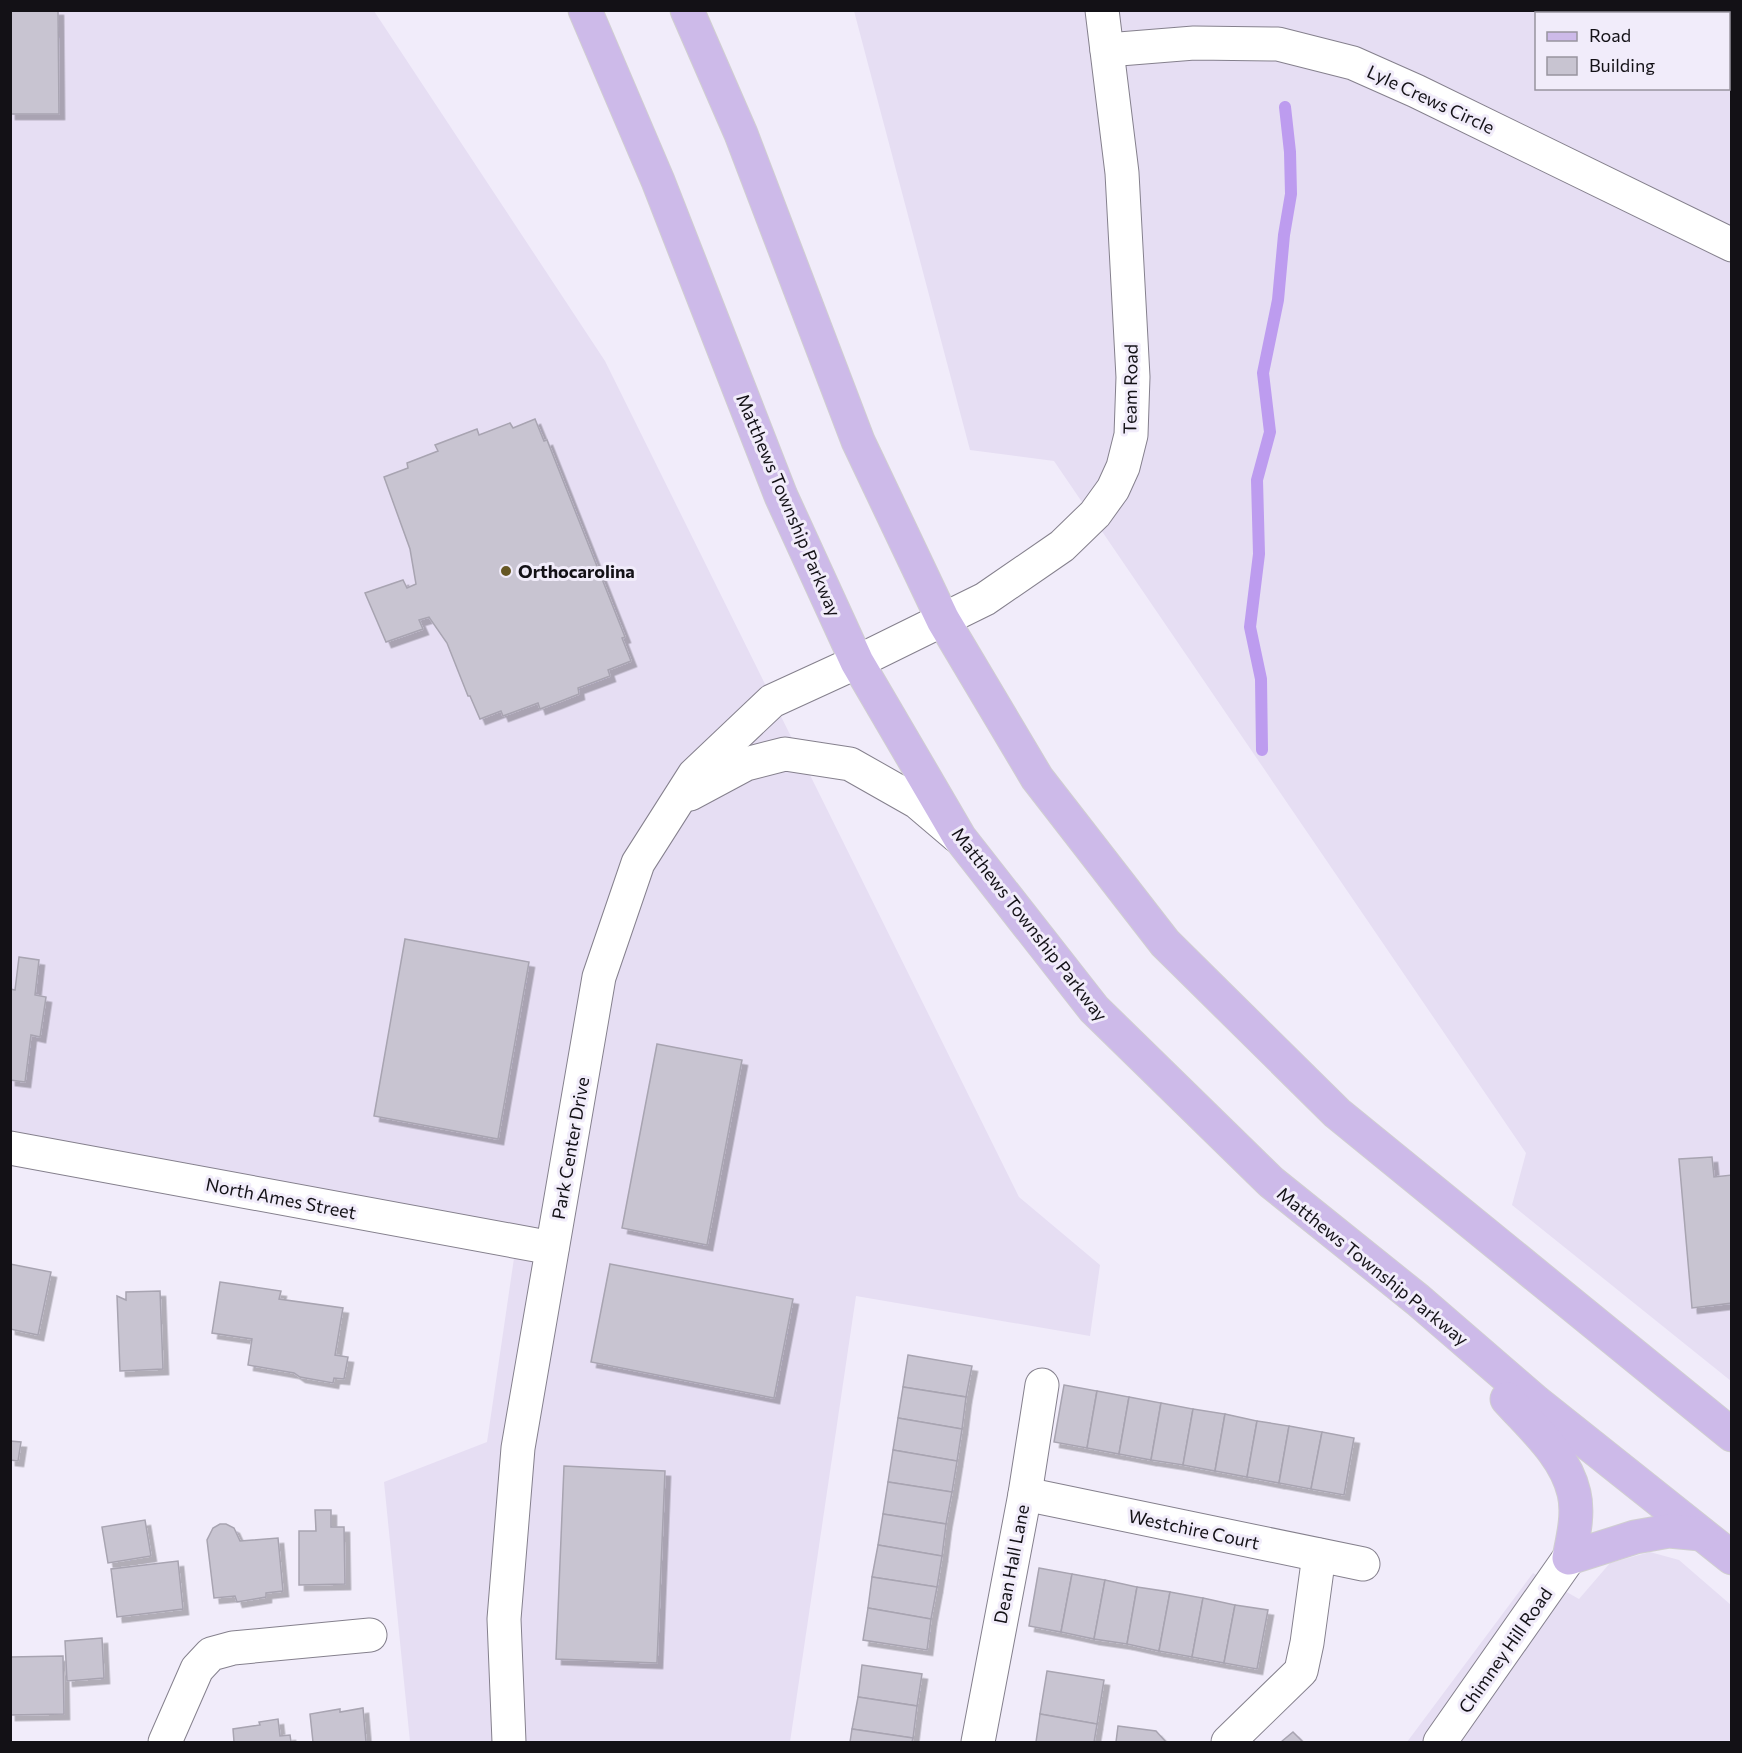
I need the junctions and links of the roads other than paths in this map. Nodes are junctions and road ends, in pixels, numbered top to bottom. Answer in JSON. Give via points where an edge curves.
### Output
{"nodes":[{"id":1,"x":585,"y":10,"type":"edge"},
{"id":2,"x":687,"y":10,"type":"edge"},
{"id":3,"x":1102,"y":10,"type":"edge"},
{"id":4,"x":1107,"y":50,"type":"junction"},
{"id":5,"x":1731,"y":245,"type":"edge"},
{"id":6,"x":943,"y":620,"type":"junction"},
{"id":7,"x":857,"y":662,"type":"junction"},
{"id":8,"x":678,"y":800,"type":"junction"},
{"id":9,"x":960,"y":838,"type":"junction"},
{"id":10,"x":10,"y":1148,"type":"edge"},
{"id":11,"x":552,"y":1248,"type":"junction"},
{"id":12,"x":1418,"y":1299,"type":"junction"},
{"id":13,"x":1042,"y":1385,"type":"dead end"},
{"id":14,"x":1731,"y":1435,"type":"edge"},
{"id":15,"x":1025,"y":1494,"type":"junction"},
{"id":16,"x":1701,"y":1534,"type":"junction"},
{"id":17,"x":1319,"y":1555,"type":"junction"},
{"id":18,"x":1569,"y":1558,"type":"junction"},
{"id":19,"x":1731,"y":1558,"type":"edge"},
{"id":20,"x":1363,"y":1564,"type":"dead end"},
{"id":21,"x":370,"y":1635,"type":"dead end"},
{"id":22,"x":165,"y":1743,"type":"edge"},
{"id":23,"x":509,"y":1743,"type":"edge"},
{"id":24,"x":978,"y":1743,"type":"edge"},
{"id":25,"x":1228,"y":1743,"type":"edge"},
{"id":26,"x":1440,"y":1743,"type":"edge"}],
"edges":[{"from":1,"to":7,"type":"main road","name":"Matthews Township Parkway","via":[[658,181],[781,496]]},
{"from":2,"to":6,"type":"main road","via":[[741,134],[858,441]]},
{"from":3,"to":4,"type":"street","name":"Team Road"},
{"from":4,"to":5,"type":"street","name":"Lyle Crews Circle","via":[[1194,43],[1278,44],[1353,63]]},
{"from":4,"to":6,"type":"street","name":"Team Road","via":[[1122,174],[1133,377],[1131,435],[1123,467],[1095,514],[1062,546],[985,599]]},
{"from":6,"to":7,"type":"street","name":"Team Road"},
{"from":6,"to":14,"type":"main road","via":[[1037,777],[1165,944],[1337,1113]]},
{"from":7,"to":8,"type":"street","name":"Park Center Drive","via":[[772,701],[694,775]]},
{"from":7,"to":9,"type":"main road","name":"Matthews Township Parkway"},
{"from":8,"to":9,"type":"street","via":[[746,764],[785,754],[850,764],[916,802]]},
{"from":8,"to":11,"type":"street","name":"Park Center Drive","via":[[638,863],[599,977]]},
{"from":9,"to":12,"type":"main road","name":"Matthews Township Parkway","via":[[1094,1009],[1271,1182]]},
{"from":10,"to":11,"type":"street","name":"North Ames Street"},
{"from":11,"to":23,"type":"street","name":"Park Center Drive","via":[[518,1448],[504,1619]]},
{"from":12,"to":16,"type":"main road","name":"Matthews Township Parkway","via":[[1536,1402]]},
{"from":12,"to":18,"type":"main road","via":[[1558,1456],[1574,1494],[1575,1524]]},
{"from":13,"to":15,"type":"street","name":"Dean Hall Lane"},
{"from":15,"to":17,"type":"street","name":"Westchire Court"},
{"from":15,"to":24,"type":"street","name":"Dean Hall Lane"},
{"from":16,"to":18,"type":"main road","via":[[1669,1531],[1635,1537]]},
{"from":16,"to":19,"type":"main road","name":"Matthews Township Parkway"},
{"from":17,"to":20,"type":"street","name":"Westchire Court"},
{"from":17,"to":25,"type":"street","via":[[1301,1671]]},
{"from":18,"to":26,"type":"street","name":"Chimney Hill Road"},
{"from":21,"to":22,"type":"street","via":[[233,1648],[211,1654],[197,1669]]}]}
